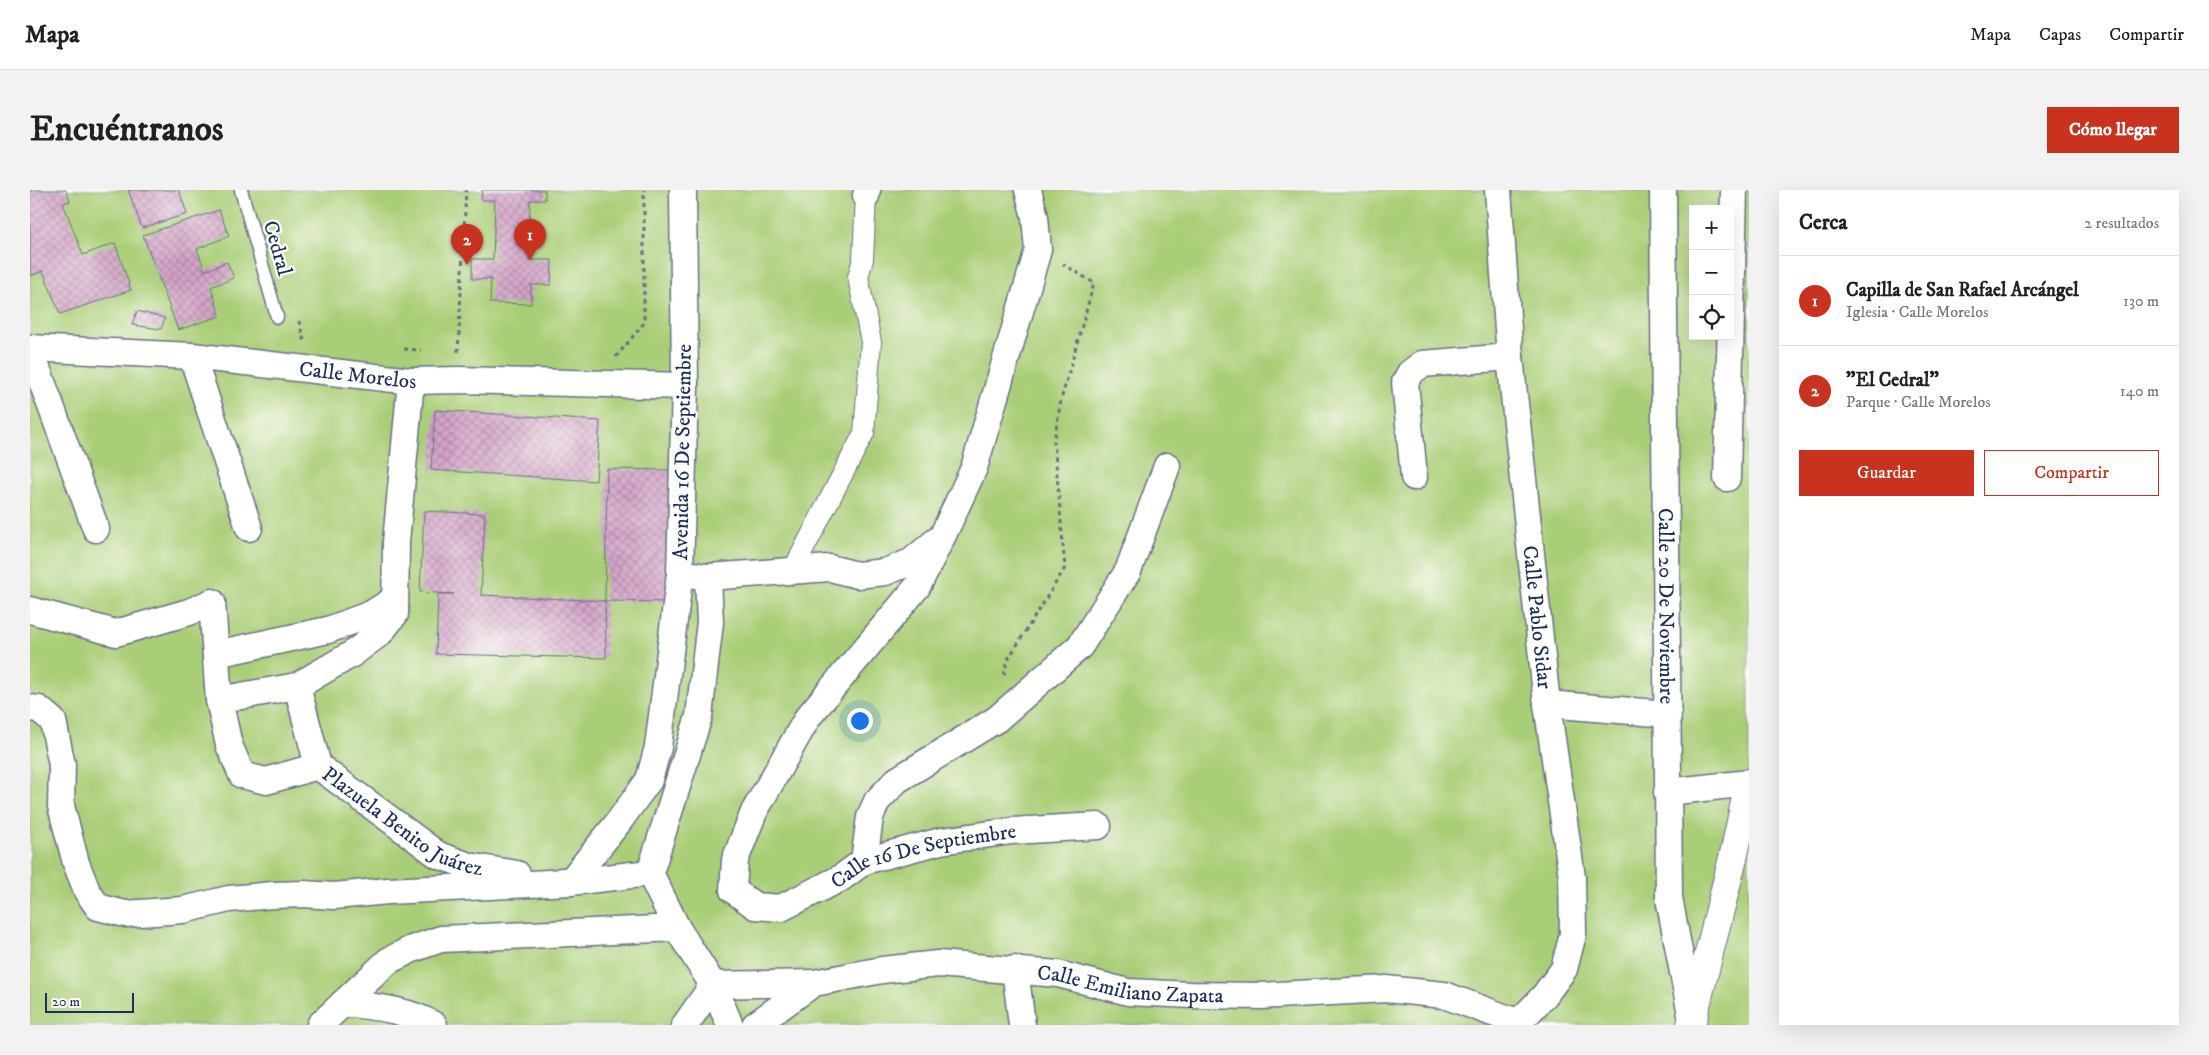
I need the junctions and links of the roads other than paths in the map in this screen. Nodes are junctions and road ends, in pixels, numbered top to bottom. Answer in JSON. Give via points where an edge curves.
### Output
{"nodes":[{"id":1,"x":241,"y":190,"type":"edge"},
{"id":2,"x":684,"y":190,"type":"edge"},
{"id":3,"x":1028,"y":190,"type":"edge"},
{"id":4,"x":1498,"y":190,"type":"edge"},
{"id":5,"x":1662,"y":190,"type":"edge"},
{"id":6,"x":1734,"y":190,"type":"edge"},
{"id":7,"x":867,"y":193,"type":"edge"},
{"id":8,"x":277,"y":317,"type":"dead end"},
{"id":9,"x":30,"y":349,"type":"edge"},
{"id":10,"x":192,"y":356,"type":"junction"},
{"id":11,"x":1510,"y":357,"type":"junction"},
{"id":12,"x":411,"y":381,"type":"junction"},
{"id":13,"x":685,"y":386,"type":"junction"},
{"id":14,"x":1166,"y":466,"type":"dead end"},
{"id":15,"x":1414,"y":477,"type":"dead end"},
{"id":16,"x":1727,"y":478,"type":"dead end"},
{"id":17,"x":249,"y":528,"type":"dead end"},
{"id":18,"x":96,"y":529,"type":"dead end"},
{"id":19,"x":943,"y":535,"type":"junction"},
{"id":20,"x":793,"y":570,"type":"junction"},
{"id":21,"x":680,"y":573,"type":"junction"},
{"id":22,"x":708,"y":577,"type":"junction"},
{"id":23,"x":395,"y":599,"type":"junction"},
{"id":24,"x":30,"y":610,"type":"edge"},
{"id":25,"x":216,"y":654,"type":"junction"},
{"id":26,"x":297,"y":686,"type":"junction"},
{"id":27,"x":220,"y":700,"type":"junction"},
{"id":28,"x":1548,"y":704,"type":"junction"},
{"id":29,"x":30,"y":708,"type":"edge"},
{"id":30,"x":1668,"y":714,"type":"junction"},
{"id":31,"x":318,"y":766,"type":"junction"},
{"id":32,"x":1749,"y":783,"type":"edge"},
{"id":33,"x":1667,"y":792,"type":"junction"},
{"id":34,"x":1098,"y":826,"type":"dead end"},
{"id":35,"x":864,"y":861,"type":"junction"},
{"id":36,"x":650,"y":873,"type":"junction"},
{"id":37,"x":570,"y":882,"type":"junction"},
{"id":38,"x":677,"y":928,"type":"junction"},
{"id":39,"x":1015,"y":969,"type":"junction"},
{"id":40,"x":814,"y":983,"type":"junction"},
{"id":41,"x":713,"y":985,"type":"junction"},
{"id":42,"x":343,"y":1003,"type":"junction"},
{"id":43,"x":1517,"y":1023,"type":"edge"},
{"id":44,"x":1691,"y":1023,"type":"edge"},
{"id":45,"x":320,"y":1025,"type":"edge"},
{"id":46,"x":434,"y":1025,"type":"edge"},
{"id":47,"x":685,"y":1025,"type":"edge"},
{"id":48,"x":730,"y":1025,"type":"edge"},
{"id":49,"x":756,"y":1025,"type":"edge"},
{"id":50,"x":1022,"y":1025,"type":"edge"}],
"edges":[{"from":1,"to":8,"type":"lane","name":"Cedral"},
{"from":2,"to":13,"type":"street","name":"Avenida 16 De Septiembre"},
{"from":3,"to":19,"type":"street","via":[[1038,250],[974,468]]},
{"from":4,"to":11,"type":"street","name":"Calle Pablo Sidar"},
{"from":5,"to":30,"type":"street","name":"Calle 20 De Noviembre"},
{"from":6,"to":16,"type":"street"},
{"from":7,"to":20,"type":"street","via":[[863,259],[858,277],[871,342],[864,433]]},
{"from":9,"to":10,"type":"street","name":"Calle Morelos"},
{"from":9,"to":18,"type":"street"},
{"from":10,"to":12,"type":"street","name":"Calle Morelos"},
{"from":10,"to":17,"type":"street"},
{"from":11,"to":15,"type":"street","via":[[1422,364],[1410,372],[1405,382]]},
{"from":11,"to":28,"type":"street","name":"Calle Pablo Sidar"},
{"from":12,"to":13,"type":"street","name":"Calle Morelos"},
{"from":12,"to":23,"type":"street","via":[[396,542]]},
{"from":13,"to":21,"type":"street","name":"Avenida 16 De Septiembre"},
{"from":14,"to":35,"type":"street","via":[[1128,571],[1080,646],[997,719],[897,780],[877,802],[870,817]]},
{"from":19,"to":20,"type":"street","via":[[911,562],[885,572],[857,575],[830,568]]},
{"from":19,"to":35,"type":"street","name":"Calle 16 De Septiembre","via":[[917,587],[808,717],[754,812],[735,860],[732,890],[755,906],[781,908],[841,878]]},
{"from":20,"to":22,"type":"street"},
{"from":21,"to":22,"type":"street","name":"Avenida 16 De Septiembre"},
{"from":21,"to":37,"type":"street","via":[[658,747],[649,780]]},
{"from":22,"to":36,"type":"street","name":"Avenida 16 De Septiembre","via":[[710,622],[699,716]]},
{"from":23,"to":25,"type":"street","via":[[371,614],[328,630]]},
{"from":23,"to":26,"type":"street","via":[[395,614],[380,633],[352,654]]},
{"from":24,"to":25,"type":"street","via":[[116,633],[212,602]]},
{"from":25,"to":27,"type":"street"},
{"from":26,"to":27,"type":"street"},
{"from":26,"to":31,"type":"street","name":"Plazuela Benito Juárez"},
{"from":27,"to":31,"type":"street","via":[[229,745],[242,775],[266,781]]},
{"from":28,"to":30,"type":"street"},
{"from":28,"to":43,"type":"street","name":"Calle Pablo Sidar","via":[[1572,877],[1573,934],[1564,969],[1544,996]]},
{"from":29,"to":37,"type":"street","via":[[39,709],[53,721],[62,765],[61,806],[76,863],[87,891],[98,907],[125,914],[182,910],[229,899],[273,895],[334,896]]},
{"from":30,"to":33,"type":"street","name":"Calle 20 De Noviembre"},
{"from":31,"to":37,"type":"street","name":"Plazuela Benito Juárez","via":[[438,855],[469,866]]},
{"from":32,"to":33,"type":"street"},
{"from":32,"to":44,"type":"street"},
{"from":33,"to":44,"type":"street","name":"Calle 20 De Noviembre","via":[[1669,898]]},
{"from":34,"to":35,"type":"street","name":"Calle 16 De Septiembre","via":[[1012,831],[941,841]]},
{"from":36,"to":37,"type":"street","name":"Plazuela Benito Juárez"},
{"from":36,"to":38,"type":"street"},
{"from":38,"to":41,"type":"street"},
{"from":38,"to":42,"type":"street","via":[[441,938],[388,961]]},
{"from":39,"to":40,"type":"street","name":"Calle Emiliano Zapata","via":[[938,964],[882,970]]},
{"from":39,"to":43,"type":"street","name":"Calle Emiliano Zapata","via":[[1058,974],[1128,992],[1261,996],[1386,989],[1444,995]]},
{"from":39,"to":50,"type":"street"},
{"from":40,"to":41,"type":"street"},
{"from":40,"to":49,"type":"street","name":"Calle Emiliano Zapata"},
{"from":41,"to":47,"type":"street"},
{"from":41,"to":48,"type":"street"},
{"from":42,"to":45,"type":"street"},
{"from":42,"to":46,"type":"street","via":[[383,1008],[420,1017]]}]}
